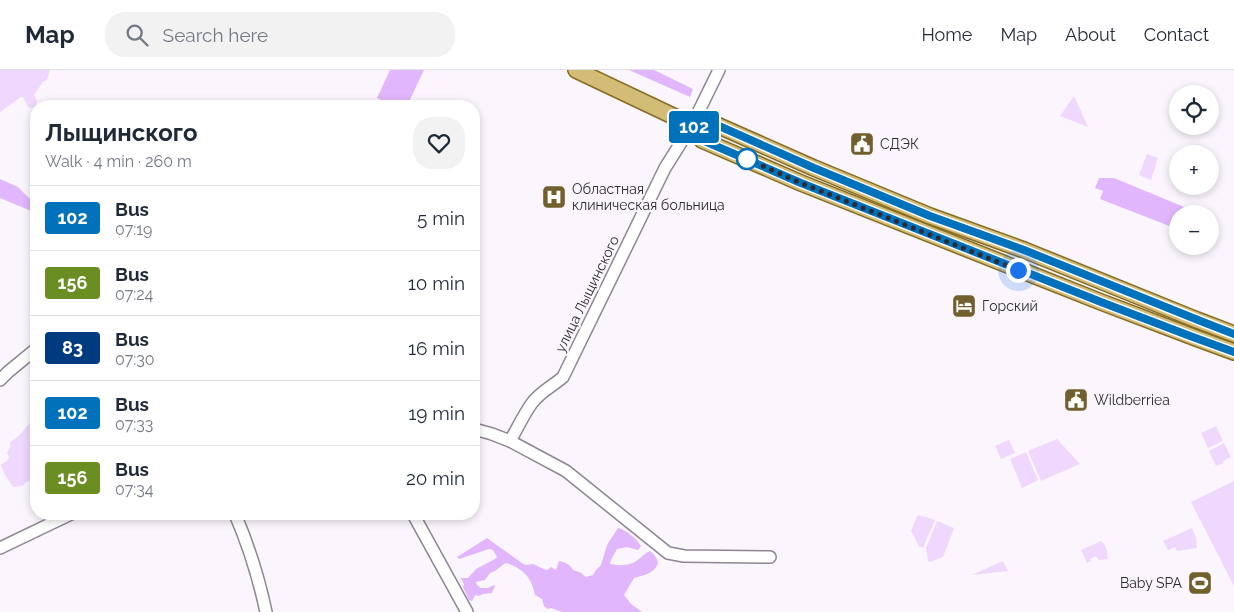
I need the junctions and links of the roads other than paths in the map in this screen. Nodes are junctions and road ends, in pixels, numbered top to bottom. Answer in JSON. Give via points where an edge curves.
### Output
{"nodes":[{"id":1,"x":576,"y":70,"type":"edge"},
{"id":2,"x":719,"y":70,"type":"edge"},
{"id":3,"x":692,"y":125,"type":"junction"},
{"id":4,"x":1234,"y":334,"type":"edge"},
{"id":5,"x":1234,"y":352,"type":"edge"},
{"id":6,"x":30,"y":354,"type":"edge"},
{"id":7,"x":0,"y":380,"type":"edge"},
{"id":8,"x":480,"y":431,"type":"edge"},
{"id":9,"x":510,"y":441,"type":"junction"},
{"id":10,"x":58,"y":520,"type":"edge"},
{"id":11,"x":238,"y":520,"type":"edge"},
{"id":12,"x":416,"y":520,"type":"edge"},
{"id":13,"x":0,"y":548,"type":"edge"},
{"id":14,"x":770,"y":557,"type":"dead end"},
{"id":15,"x":266,"y":612,"type":"edge"},
{"id":16,"x":467,"y":612,"type":"edge"}],
"edges":[{"from":1,"to":3,"type":"main road"},
{"from":2,"to":3,"type":"street","name":"улица Лыщинского"},
{"from":3,"to":4,"type":"main road","via":[[710,122],[930,216]]},
{"from":3,"to":5,"type":"main road","via":[[702,140],[801,183]]},
{"from":3,"to":9,"type":"street","name":"улица Лыщинского","via":[[665,168],[563,377],[533,402]]},
{"from":6,"to":7,"type":"street"},
{"from":8,"to":9,"type":"street"},
{"from":9,"to":14,"type":"street","via":[[566,471],[668,553]]},
{"from":10,"to":13,"type":"street"},
{"from":11,"to":15,"type":"street"},
{"from":12,"to":16,"type":"street"}]}
